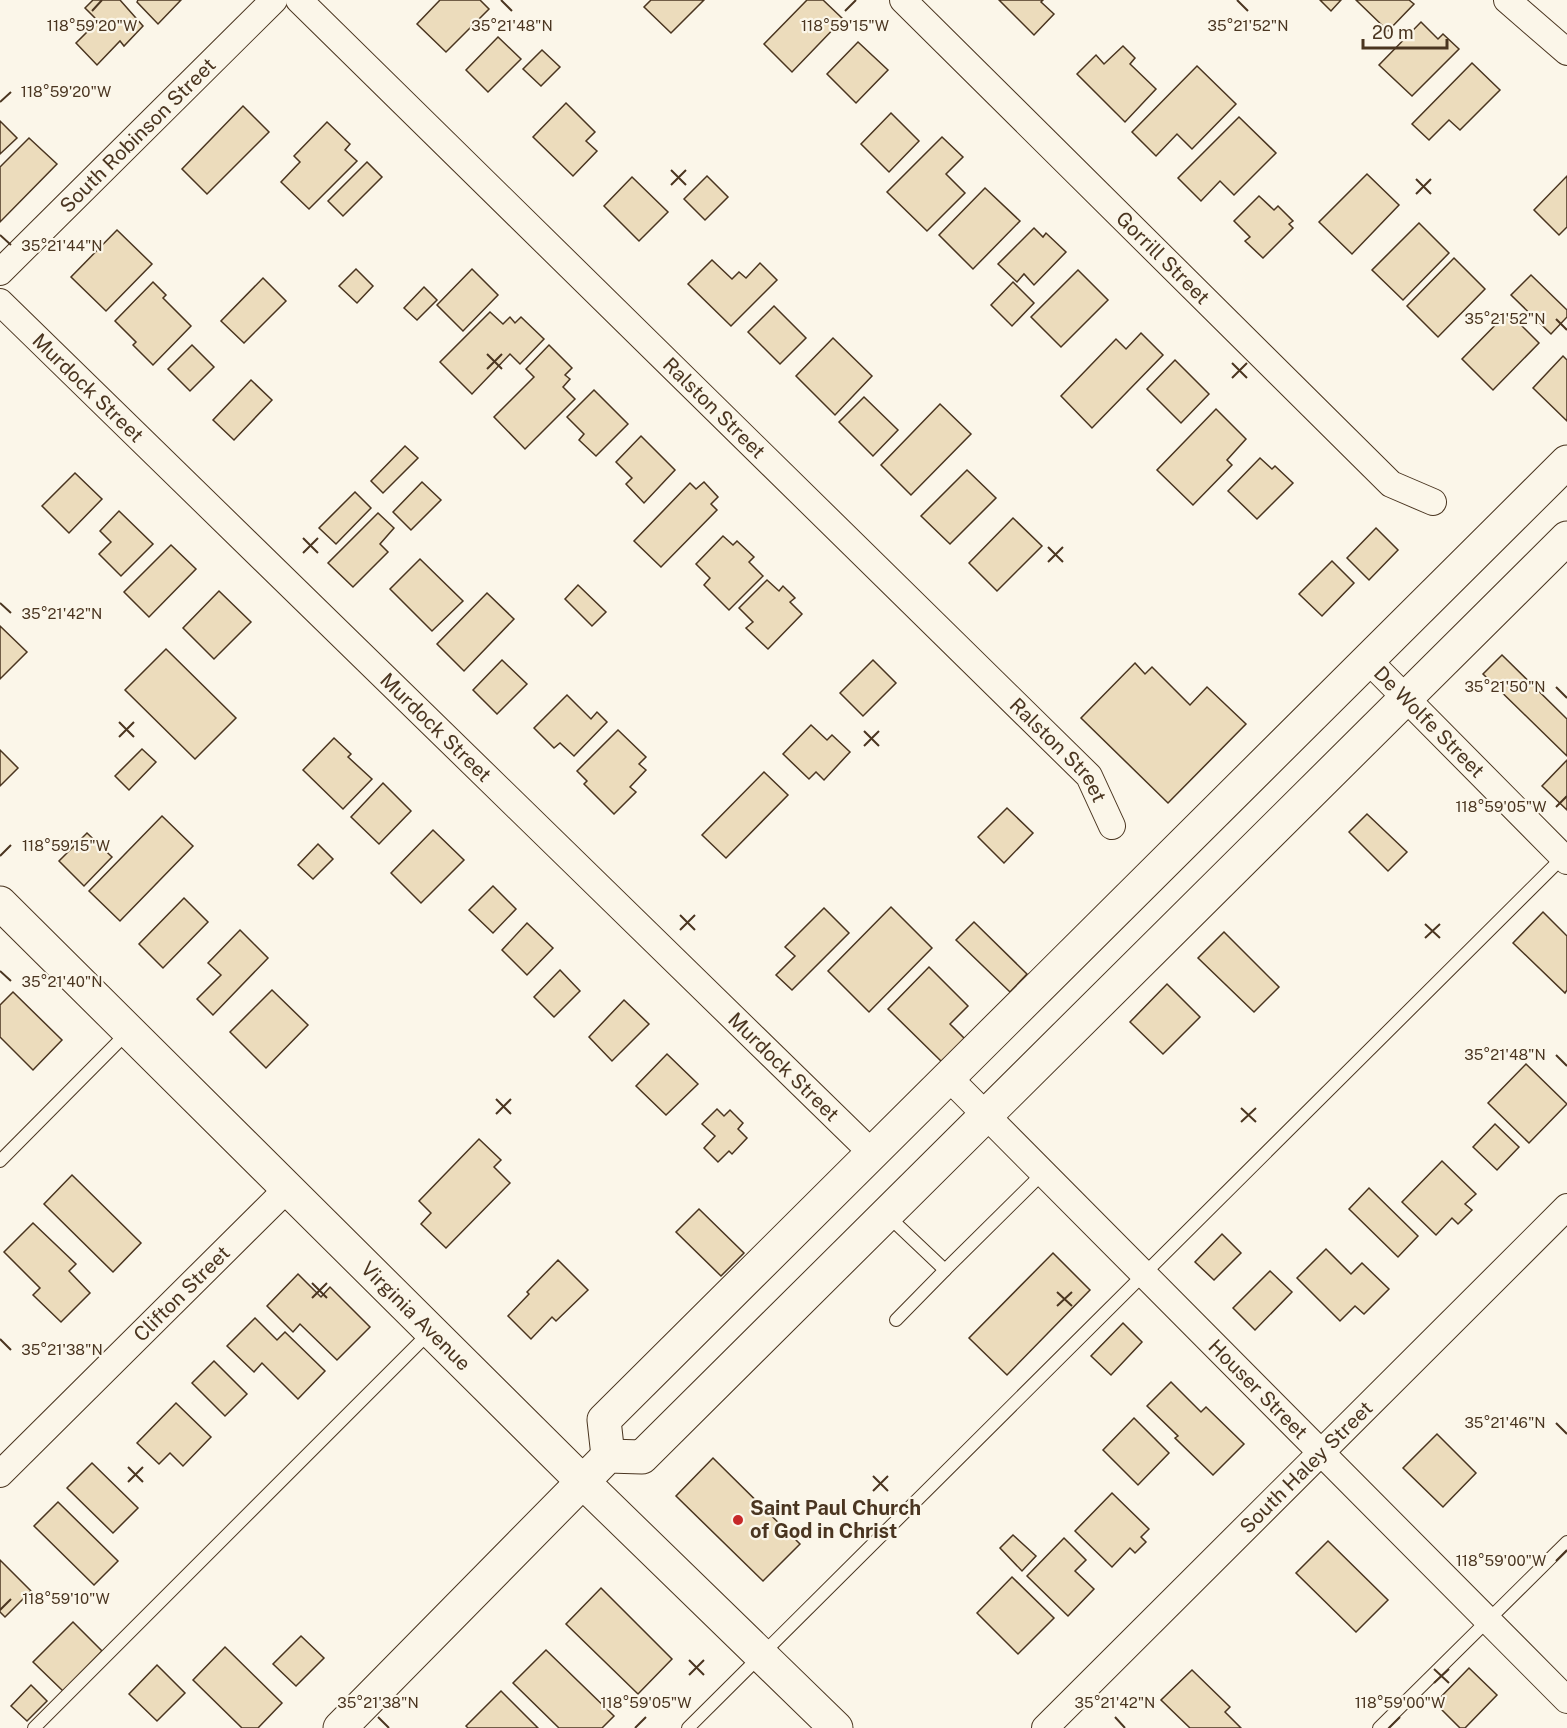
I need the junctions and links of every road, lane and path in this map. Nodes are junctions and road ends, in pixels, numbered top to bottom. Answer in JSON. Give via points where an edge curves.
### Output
{"nodes":[{"id":1,"x":274,"y":0,"type":"edge"},
{"id":2,"x":299,"y":0,"type":"edge"},
{"id":3,"x":903,"y":0,"type":"edge"},
{"id":4,"x":1508,"y":0,"type":"edge"},
{"id":5,"x":1567,"y":52,"type":"edge"},
{"id":6,"x":0,"y":272,"type":"edge"},
{"id":7,"x":0,"y":302,"type":"edge"},
{"id":8,"x":1567,"y":462,"type":"edge"},
{"id":9,"x":1433,"y":502,"type":"dead end"},
{"id":10,"x":1567,"y":538,"type":"edge"},
{"id":11,"x":1368,"y":660,"type":"junction"},
{"id":12,"x":1407,"y":698,"type":"junction"},
{"id":13,"x":1112,"y":826,"type":"dead end"},
{"id":14,"x":1566,"y":857,"type":"edge"},
{"id":15,"x":0,"y":903,"type":"edge"},
{"id":16,"x":129,"y":1030,"type":"junction"},
{"id":17,"x":948,"y":1077,"type":"junction"},
{"id":18,"x":986,"y":1116,"type":"junction"},
{"id":19,"x":872,"y":1153,"type":"junction"},
{"id":20,"x":0,"y":1161,"type":"edge"},
{"id":21,"x":1042,"y":1173,"type":"junction"},
{"id":22,"x":288,"y":1188,"type":"junction"},
{"id":23,"x":1567,"y":1207,"type":"edge"},
{"id":24,"x":887,"y":1215,"type":"junction"},
{"id":25,"x":945,"y":1270,"type":"junction"},
{"id":26,"x":1143,"y":1274,"type":"junction"},
{"id":27,"x":896,"y":1320,"type":"dead end"},
{"id":28,"x":432,"y":1330,"type":"junction"},
{"id":29,"x":1321,"y":1453,"type":"junction"},
{"id":30,"x":608,"y":1456,"type":"junction"},
{"id":31,"x":0,"y":1474,"type":"edge"},
{"id":32,"x":584,"y":1482,"type":"junction"},
{"id":33,"x":1567,"y":1542,"type":"edge"},
{"id":34,"x":1488,"y":1621,"type":"junction"},
{"id":35,"x":761,"y":1654,"type":"junction"},
{"id":36,"x":1567,"y":1700,"type":"edge"},
{"id":37,"x":34,"y":1728,"type":"edge"},
{"id":38,"x":340,"y":1728,"type":"edge"},
{"id":39,"x":688,"y":1728,"type":"edge"},
{"id":40,"x":836,"y":1728,"type":"edge"},
{"id":41,"x":1045,"y":1728,"type":"edge"},
{"id":42,"x":1379,"y":1728,"type":"edge"}],
"edges":[{"from":1,"to":6,"type":"street","name":"South Robinson Street"},
{"from":2,"to":13,"type":"street","name":"Ralston Street","via":[[1089,776]]},
{"from":3,"to":9,"type":"street","name":"Gorrill Street","via":[[1391,484]]},
{"from":4,"to":5,"type":"street"},
{"from":7,"to":19,"type":"street","name":"Murdock Street"},
{"from":8,"to":11,"type":"street"},
{"from":10,"to":12,"type":"street"},
{"from":11,"to":12,"type":"street","name":"De Wolfe Street"},
{"from":11,"to":17,"type":"street"},
{"from":12,"to":14,"type":"street","name":"De Wolfe Street"},
{"from":12,"to":18,"type":"street"},
{"from":14,"to":26,"type":"lane"},
{"from":15,"to":16,"type":"street","name":"Virginia Avenue"},
{"from":16,"to":20,"type":"lane"},
{"from":16,"to":22,"type":"street","name":"Virginia Avenue"},
{"from":17,"to":18,"type":"street","name":"Houser Street"},
{"from":17,"to":19,"type":"street"},
{"from":18,"to":21,"type":"street","name":"Houser Street"},
{"from":18,"to":24,"type":"street"},
{"from":19,"to":30,"type":"street","via":[[604,1419]]},
{"from":21,"to":25,"type":"lane"},
{"from":21,"to":26,"type":"street","name":"Houser Street"},
{"from":22,"to":28,"type":"street","name":"Virginia Avenue"},
{"from":22,"to":31,"type":"street","name":"Clifton Street"},
{"from":23,"to":29,"type":"street","name":"South Haley Street"},
{"from":24,"to":25,"type":"lane"},
{"from":24,"to":30,"type":"street","via":[[642,1458]]},
{"from":25,"to":27,"type":"lane"},
{"from":26,"to":29,"type":"street","name":"Houser Street"},
{"from":26,"to":35,"type":"lane"},
{"from":28,"to":32,"type":"street","name":"Virginia Avenue"},
{"from":28,"to":37,"type":"lane"},
{"from":29,"to":34,"type":"street","name":"Houser Street"},
{"from":29,"to":41,"type":"street","name":"South Haley Street"},
{"from":30,"to":32,"type":"street"},
{"from":32,"to":35,"type":"street","name":"Virginia Avenue"},
{"from":32,"to":38,"type":"street"},
{"from":33,"to":34,"type":"lane"},
{"from":34,"to":36,"type":"street","name":"Houser Street"},
{"from":34,"to":42,"type":"lane"},
{"from":35,"to":39,"type":"lane"},
{"from":35,"to":40,"type":"street","name":"Virginia Avenue"}]}
